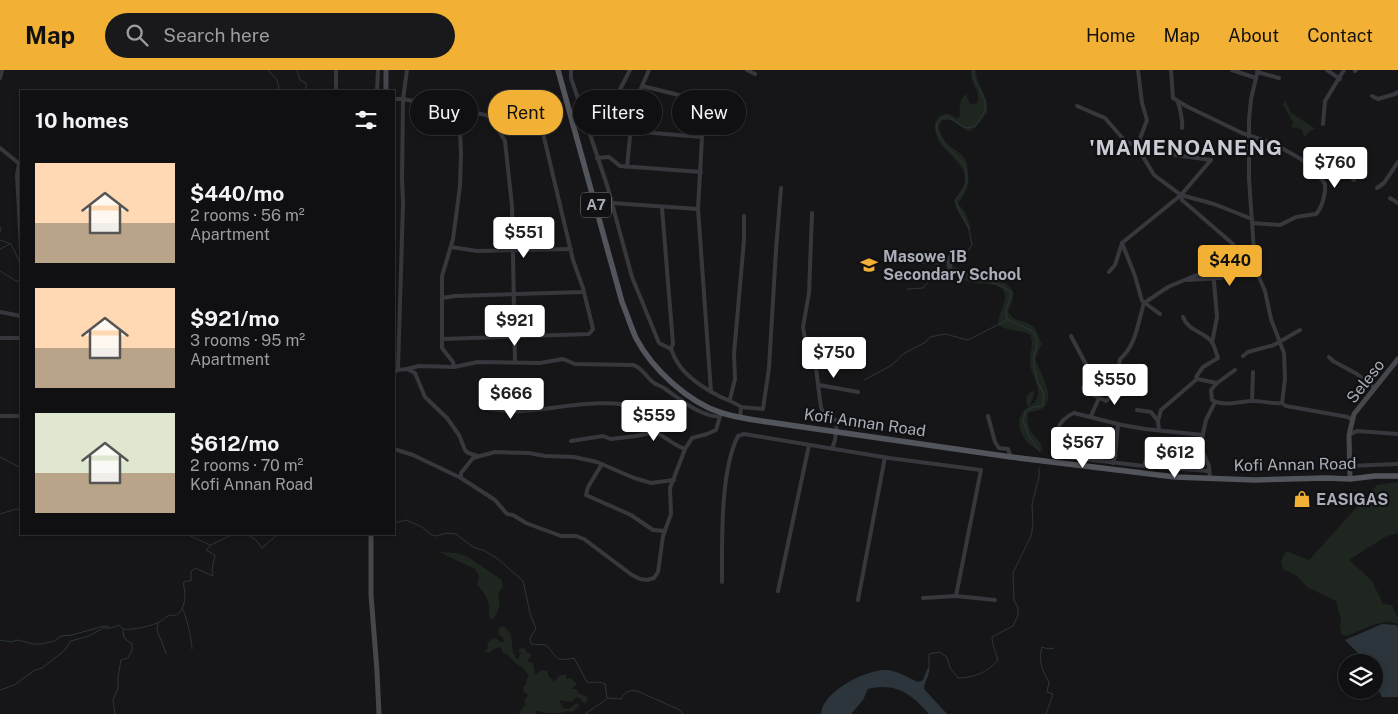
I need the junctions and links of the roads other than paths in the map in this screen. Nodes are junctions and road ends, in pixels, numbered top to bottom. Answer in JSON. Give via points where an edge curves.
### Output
{"nodes":[{"id":1,"x":2,"y":70,"type":"edge"},
{"id":2,"x":336,"y":70,"type":"edge"},
{"id":3,"x":378,"y":70,"type":"edge"},
{"id":4,"x":386,"y":70,"type":"edge"},
{"id":5,"x":407,"y":70,"type":"edge"},
{"id":6,"x":558,"y":70,"type":"edge"},
{"id":7,"x":571,"y":70,"type":"edge"},
{"id":8,"x":630,"y":70,"type":"edge"},
{"id":9,"x":649,"y":70,"type":"edge"},
{"id":10,"x":747,"y":70,"type":"edge"},
{"id":11,"x":1138,"y":70,"type":"edge"},
{"id":12,"x":1171,"y":70,"type":"edge"},
{"id":13,"x":1232,"y":70,"type":"edge"},
{"id":14,"x":1327,"y":70,"type":"edge"},
{"id":15,"x":1344,"y":70,"type":"edge"},
{"id":16,"x":1257,"y":71,"type":"edge"},
{"id":17,"x":755,"y":74,"type":"dead end"},
{"id":18,"x":0,"y":78,"type":"edge"},
{"id":19,"x":1256,"y":78,"type":"junction"},
{"id":20,"x":1279,"y":78,"type":"dead end"},
{"id":21,"x":1340,"y":78,"type":"junction"},
{"id":22,"x":642,"y":86,"type":"junction"},
{"id":23,"x":336,"y":90,"type":"edge"},
{"id":24,"x":377,"y":90,"type":"edge"},
{"id":25,"x":386,"y":90,"type":"edge"},
{"id":26,"x":620,"y":90,"type":"edge"},
{"id":27,"x":640,"y":90,"type":"edge"},
{"id":28,"x":1398,"y":92,"type":"edge"},
{"id":29,"x":1372,"y":96,"type":"dead end"},
{"id":30,"x":395,"y":99,"type":"edge"},
{"id":31,"x":403,"y":99,"type":"junction"},
{"id":32,"x":410,"y":100,"type":"edge"},
{"id":33,"x":1178,"y":100,"type":"junction"},
{"id":34,"x":1077,"y":106,"type":"dead end"},
{"id":35,"x":1323,"y":124,"type":"dead end"},
{"id":36,"x":1182,"y":128,"type":"dead end"},
{"id":37,"x":662,"y":134,"type":"edge"},
{"id":38,"x":460,"y":135,"type":"edge"},
{"id":39,"x":501,"y":135,"type":"edge"},
{"id":40,"x":544,"y":135,"type":"edge"},
{"id":41,"x":630,"y":135,"type":"edge"},
{"id":42,"x":1248,"y":135,"type":"junction"},
{"id":43,"x":702,"y":137,"type":"junction"},
{"id":44,"x":0,"y":148,"type":"edge"},
{"id":45,"x":1136,"y":149,"type":"junction"},
{"id":46,"x":1142,"y":155,"type":"junction"},
{"id":47,"x":598,"y":158,"type":"junction"},
{"id":48,"x":1398,"y":162,"type":"edge"},
{"id":49,"x":20,"y":164,"type":"edge"},
{"id":50,"x":1311,"y":165,"type":"junction"},
{"id":51,"x":627,"y":167,"type":"junction"},
{"id":52,"x":701,"y":172,"type":"junction"},
{"id":53,"x":1354,"y":180,"type":"dead end"},
{"id":54,"x":781,"y":188,"type":"dead end"},
{"id":55,"x":1377,"y":188,"type":"dead end"},
{"id":56,"x":1181,"y":195,"type":"junction"},
{"id":57,"x":1390,"y":198,"type":"dead end"},
{"id":58,"x":612,"y":203,"type":"junction"},
{"id":59,"x":1398,"y":203,"type":"edge"},
{"id":60,"x":662,"y":208,"type":"junction"},
{"id":61,"x":698,"y":209,"type":"junction"},
{"id":62,"x":812,"y":213,"type":"dead end"},
{"id":63,"x":744,"y":216,"type":"dead end"},
{"id":64,"x":1252,"y":221,"type":"junction"},
{"id":65,"x":20,"y":228,"type":"edge"},
{"id":66,"x":1122,"y":243,"type":"junction"},
{"id":67,"x":451,"y":247,"type":"junction"},
{"id":68,"x":571,"y":249,"type":"junction"},
{"id":69,"x":512,"y":250,"type":"junction"},
{"id":70,"x":1254,"y":251,"type":"junction"},
{"id":71,"x":1213,"y":271,"type":"junction"},
{"id":72,"x":1109,"y":272,"type":"dead end"},
{"id":73,"x":1213,"y":280,"type":"junction"},
{"id":74,"x":1183,"y":281,"type":"junction"},
{"id":75,"x":584,"y":292,"type":"junction"},
{"id":76,"x":514,"y":294,"type":"junction"},
{"id":77,"x":442,"y":298,"type":"junction"},
{"id":78,"x":1144,"y":303,"type":"junction"},
{"id":79,"x":0,"y":312,"type":"edge"},
{"id":80,"x":1160,"y":314,"type":"dead end"},
{"id":81,"x":20,"y":316,"type":"edge"},
{"id":82,"x":1183,"y":317,"type":"dead end"},
{"id":83,"x":1300,"y":330,"type":"dead end"},
{"id":84,"x":1071,"y":336,"type":"dead end"},
{"id":85,"x":515,"y":337,"type":"junction"},
{"id":86,"x":0,"y":338,"type":"edge"},
{"id":87,"x":20,"y":338,"type":"edge"},
{"id":88,"x":442,"y":339,"type":"junction"},
{"id":89,"x":1280,"y":341,"type":"junction"},
{"id":90,"x":1212,"y":343,"type":"junction"},
{"id":91,"x":671,"y":349,"type":"junction"},
{"id":92,"x":1243,"y":356,"type":"dead end"},
{"id":93,"x":1329,"y":357,"type":"dead end"},
{"id":94,"x":1398,"y":359,"type":"edge"},
{"id":95,"x":515,"y":361,"type":"junction"},
{"id":96,"x":454,"y":367,"type":"junction"},
{"id":97,"x":407,"y":368,"type":"junction"},
{"id":98,"x":1235,"y":370,"type":"dead end"},
{"id":99,"x":396,"y":371,"type":"edge"},
{"id":100,"x":1253,"y":372,"type":"dead end"},
{"id":101,"x":1197,"y":379,"type":"junction"},
{"id":102,"x":1217,"y":383,"type":"junction"},
{"id":103,"x":1125,"y":384,"type":"junction"},
{"id":104,"x":819,"y":386,"type":"junction"},
{"id":105,"x":1375,"y":388,"type":"junction"},
{"id":106,"x":711,"y":392,"type":"junction"},
{"id":107,"x":858,"y":392,"type":"dead end"},
{"id":108,"x":825,"y":393,"type":"junction"},
{"id":109,"x":1137,"y":393,"type":"dead end"},
{"id":110,"x":1099,"y":398,"type":"junction"},
{"id":111,"x":730,"y":399,"type":"junction"},
{"id":112,"x":1252,"y":401,"type":"junction"},
{"id":113,"x":1215,"y":402,"type":"junction"},
{"id":114,"x":1282,"y":403,"type":"junction"},
{"id":115,"x":741,"y":407,"type":"junction"},
{"id":116,"x":488,"y":410,"type":"dead end"},
{"id":117,"x":1137,"y":410,"type":"dead end"},
{"id":118,"x":721,"y":415,"type":"junction"},
{"id":119,"x":0,"y":416,"type":"edge"},
{"id":120,"x":20,"y":416,"type":"edge"},
{"id":121,"x":988,"y":416,"type":"dead end"},
{"id":122,"x":1091,"y":416,"type":"junction"},
{"id":123,"x":740,"y":418,"type":"junction"},
{"id":124,"x":1352,"y":420,"type":"junction"},
{"id":125,"x":1158,"y":421,"type":"junction"},
{"id":126,"x":1118,"y":424,"type":"junction"},
{"id":127,"x":1159,"y":430,"type":"junction"},
{"id":128,"x":1057,"y":431,"type":"dead end"},
{"id":129,"x":655,"y":432,"type":"junction"},
{"id":130,"x":837,"y":432,"type":"junction"},
{"id":131,"x":1203,"y":434,"type":"junction"},
{"id":132,"x":1398,"y":434,"type":"edge"},
{"id":133,"x":1349,"y":435,"type":"junction"},
{"id":134,"x":571,"y":441,"type":"dead end"},
{"id":135,"x":809,"y":445,"type":"junction"},
{"id":136,"x":395,"y":449,"type":"edge"},
{"id":137,"x":685,"y":449,"type":"junction"},
{"id":138,"x":832,"y":449,"type":"junction"},
{"id":139,"x":478,"y":456,"type":"junction"},
{"id":140,"x":1011,"y":457,"type":"junction"},
{"id":141,"x":1067,"y":457,"type":"dead end"},
{"id":142,"x":1147,"y":457,"type":"dead end"},
{"id":143,"x":885,"y":458,"type":"junction"},
{"id":144,"x":1085,"y":463,"type":"junction"},
{"id":145,"x":1113,"y":463,"type":"junction"},
{"id":146,"x":602,"y":464,"type":"junction"},
{"id":147,"x":1398,"y":464,"type":"edge"},
{"id":148,"x":1144,"y":466,"type":"junction"},
{"id":149,"x":1349,"y":466,"type":"junction"},
{"id":150,"x":1209,"y":470,"type":"junction"},
{"id":151,"x":1398,"y":476,"type":"edge"},
{"id":152,"x":461,"y":478,"type":"junction"},
{"id":153,"x":1210,"y":478,"type":"junction"},
{"id":154,"x":1350,"y":479,"type":"junction"},
{"id":155,"x":674,"y":480,"type":"junction"},
{"id":156,"x":665,"y":532,"type":"junction"},
{"id":157,"x":371,"y":535,"type":"edge"},
{"id":158,"x":722,"y":582,"type":"dead end"},
{"id":159,"x":778,"y":591,"type":"dead end"},
{"id":160,"x":956,"y":596,"type":"junction"},
{"id":161,"x":923,"y":598,"type":"dead end"},
{"id":162,"x":858,"y":600,"type":"dead end"},
{"id":163,"x":995,"y":600,"type":"dead end"},
{"id":164,"x":379,"y":714,"type":"edge"}],
"edges":[{"from":1,"to":18,"type":"street"},
{"from":2,"to":23,"type":"street"},
{"from":3,"to":24,"type":"street"},
{"from":4,"to":25,"type":"main road"},
{"from":5,"to":31,"type":"street"},
{"from":6,"to":118,"type":"main road","name":"Kofi Annan Road","number":"A7","via":[[622,302],[637,339],[670,381]]},
{"from":7,"to":47,"type":"street"},
{"from":8,"to":26,"type":"street"},
{"from":9,"to":22,"type":"street"},
{"from":10,"to":17,"type":"street"},
{"from":11,"to":45,"type":"street","via":[[1147,120]]},
{"from":12,"to":33,"type":"street","via":[[1173,98]]},
{"from":13,"to":19,"type":"street"},
{"from":14,"to":21,"type":"street"},
{"from":15,"to":21,"type":"street"},
{"from":16,"to":19,"type":"street"},
{"from":16,"to":20,"type":"street"},
{"from":19,"to":42,"type":"street"},
{"from":21,"to":35,"type":"street","via":[[1325,101]]},
{"from":22,"to":27,"type":"street"},
{"from":22,"to":43,"type":"street","via":[[708,102]]},
{"from":28,"to":29,"type":"street","via":[[1378,99]]},
{"from":30,"to":31,"type":"street"},
{"from":31,"to":32,"type":"street"},
{"from":31,"to":99,"type":"street","via":[[403,203]]},
{"from":33,"to":36,"type":"street"},
{"from":33,"to":42,"type":"street"},
{"from":34,"to":45,"type":"street","via":[[1105,118],[1124,141]]},
{"from":37,"to":43,"type":"street"},
{"from":38,"to":67,"type":"street","via":[[460,186]]},
{"from":39,"to":69,"type":"street","via":[[510,180]]},
{"from":40,"to":68,"type":"street"},
{"from":41,"to":51,"type":"street"},
{"from":42,"to":50,"type":"street","via":[[1274,144]]},
{"from":42,"to":64,"type":"street"},
{"from":43,"to":52,"type":"street"},
{"from":44,"to":49,"type":"street"},
{"from":45,"to":46,"type":"street"},
{"from":46,"to":56,"type":"street","via":[[1154,175]]},
{"from":46,"to":56,"type":"street","via":[[1147,151],[1211,160]]},
{"from":47,"to":51,"type":"street","via":[[609,157],[620,166]]},
{"from":47,"to":58,"type":"street"},
{"from":48,"to":55,"type":"street"},
{"from":49,"to":65,"type":"street","via":[[17,175]]},
{"from":50,"to":53,"type":"street","via":[[1342,168]]},
{"from":50,"to":64,"type":"street","via":[[1326,188],[1319,213],[1296,217],[1280,225]]},
{"from":51,"to":52,"type":"street"},
{"from":52,"to":61,"type":"street"},
{"from":54,"to":115,"type":"street","via":[[763,409]]},
{"from":56,"to":64,"type":"street","via":[[1214,204]]},
{"from":56,"to":66,"type":"street"},
{"from":56,"to":71,"type":"street","via":[[1182,200],[1233,244],[1234,248]]},
{"from":57,"to":59,"type":"street"},
{"from":58,"to":60,"type":"street"},
{"from":58,"to":91,"type":"street","via":[[632,277],[648,318],[659,344]]},
{"from":60,"to":61,"type":"street"},
{"from":60,"to":91,"type":"street"},
{"from":61,"to":106,"type":"street"},
{"from":62,"to":104,"type":"street","via":[[803,327]]},
{"from":63,"to":111,"type":"street","via":[[734,354],[736,378]]},
{"from":64,"to":70,"type":"street"},
{"from":66,"to":72,"type":"street","via":[[1115,265]]},
{"from":66,"to":78,"type":"street"},
{"from":67,"to":69,"type":"street","via":[[477,251]]},
{"from":67,"to":77,"type":"street","via":[[442,276]]},
{"from":68,"to":69,"type":"street"},
{"from":68,"to":75,"type":"street"},
{"from":69,"to":76,"type":"street"},
{"from":70,"to":73,"type":"street","via":[[1244,268],[1230,277]]},
{"from":70,"to":89,"type":"street","via":[[1258,275]]},
{"from":71,"to":73,"type":"street"},
{"from":71,"to":74,"type":"street"},
{"from":73,"to":74,"type":"street"},
{"from":73,"to":90,"type":"street","via":[[1217,316]]},
{"from":74,"to":78,"type":"street"},
{"from":75,"to":76,"type":"street"},
{"from":75,"to":85,"type":"street","via":[[593,329],[589,334]]},
{"from":76,"to":77,"type":"street"},
{"from":76,"to":85,"type":"street"},
{"from":77,"to":88,"type":"street"},
{"from":78,"to":80,"type":"street"},
{"from":78,"to":103,"type":"street","via":[[1132,344],[1120,359]]},
{"from":79,"to":81,"type":"street"},
{"from":82,"to":90,"type":"street","via":[[1188,326]]},
{"from":83,"to":89,"type":"street"},
{"from":84,"to":110,"type":"street","via":[[1089,370],[1084,391]]},
{"from":85,"to":88,"type":"street"},
{"from":85,"to":95,"type":"street"},
{"from":86,"to":87,"type":"street"},
{"from":88,"to":96,"type":"street","via":[[442,348]]},
{"from":89,"to":92,"type":"street"},
{"from":89,"to":114,"type":"street","via":[[1285,363]]},
{"from":90,"to":101,"type":"street","via":[[1218,358],[1201,370]]},
{"from":91,"to":106,"type":"street","via":[[692,379]]},
{"from":93,"to":105,"type":"street"},
{"from":94,"to":105,"type":"main road","name":"Seleso"},
{"from":95,"to":96,"type":"street","via":[[474,362]]},
{"from":95,"to":118,"type":"street","via":[[563,359],[575,364],[638,366],[655,384],[679,400],[711,415]]},
{"from":96,"to":97,"type":"street"},
{"from":97,"to":99,"type":"street"},
{"from":97,"to":139,"type":"street","via":[[415,373],[426,397],[459,434],[468,453]]},
{"from":98,"to":102,"type":"street"},
{"from":100,"to":112,"type":"street"},
{"from":101,"to":102,"type":"street"},
{"from":101,"to":125,"type":"street","via":[[1161,410]]},
{"from":102,"to":113,"type":"street","via":[[1211,390]]},
{"from":103,"to":109,"type":"street"},
{"from":103,"to":110,"type":"street","via":[[1109,400]]},
{"from":104,"to":108,"type":"street"},
{"from":104,"to":108,"type":"street"},
{"from":105,"to":124,"type":"main road","name":"Seleso"},
{"from":106,"to":111,"type":"street"},
{"from":107,"to":108,"type":"street","via":[[847,389]]},
{"from":108,"to":130,"type":"street","via":[[821,408],[825,418],[836,420]]},
{"from":110,"to":122,"type":"street"},
{"from":111,"to":115,"type":"street"},
{"from":112,"to":113,"type":"street"},
{"from":112,"to":114,"type":"street"},
{"from":113,"to":131,"type":"street"},
{"from":114,"to":124,"type":"street"},
{"from":115,"to":123,"type":"street"},
{"from":116,"to":129,"type":"street","via":[[524,411],[626,404],[641,409],[644,421]]},
{"from":117,"to":125,"type":"street","via":[[1151,412]]},
{"from":118,"to":123,"type":"main road","name":"Kofi Annan Road","number":"A7"},
{"from":118,"to":137,"type":"street","via":[[716,430],[692,438]]},
{"from":119,"to":120,"type":"street"},
{"from":121,"to":140,"type":"street","via":[[995,442],[999,448],[1008,449]]},
{"from":122,"to":126,"type":"street"},
{"from":122,"to":128,"type":"street","via":[[1074,412],[1059,425]]},
{"from":123,"to":130,"type":"main road","name":"Kofi Annan Road","number":"A7"},
{"from":124,"to":133,"type":"main road","name":"Seleso"},
{"from":125,"to":127,"type":"street"},
{"from":126,"to":127,"type":"street"},
{"from":126,"to":145,"type":"street"},
{"from":127,"to":131,"type":"street"},
{"from":129,"to":134,"type":"street"},
{"from":129,"to":137,"type":"street"},
{"from":130,"to":138,"type":"street"},
{"from":130,"to":140,"type":"main road","name":"Kofi Annan Road","number":"A7"},
{"from":131,"to":150,"type":"street","via":[[1202,450]]},
{"from":132,"to":133,"type":"street","via":[[1357,431]]},
{"from":133,"to":149,"type":"main road","name":"Seleso"},
{"from":135,"to":138,"type":"street"},
{"from":135,"to":158,"type":"street","via":[[744,434],[738,436],[727,475]]},
{"from":135,"to":159,"type":"street"},
{"from":136,"to":152,"type":"street"},
{"from":137,"to":155,"type":"street"},
{"from":138,"to":143,"type":"street"},
{"from":139,"to":146,"type":"street","via":[[496,452],[530,453],[574,456]]},
{"from":139,"to":152,"type":"street","via":[[469,461]]},
{"from":140,"to":144,"type":"main road","name":"Kofi Annan Road","number":"A7"},
{"from":141,"to":144,"type":"street"},
{"from":142,"to":148,"type":"street"},
{"from":143,"to":160,"type":"street","via":[[980,470]]},
{"from":143,"to":162,"type":"street"},
{"from":144,"to":145,"type":"street"},
{"from":144,"to":153,"type":"main road","name":"Kofi Annan Road","number":"A7","via":[[1175,477]]},
{"from":145,"to":148,"type":"street"},
{"from":146,"to":155,"type":"street","via":[[651,483]]},
{"from":146,"to":156,"type":"street","via":[[586,495],[631,515],[653,530]]},
{"from":147,"to":149,"type":"street"},
{"from":148,"to":150,"type":"street"},
{"from":149,"to":154,"type":"main road","name":"Seleso"},
{"from":150,"to":153,"type":"street"},
{"from":151,"to":154,"type":"main road","name":"Kofi Annan Road","number":"A7"},
{"from":152,"to":156,"type":"street","via":[[495,500],[507,514],[554,534],[579,537],[640,580],[651,580],[658,572]]},
{"from":153,"to":154,"type":"main road","name":"Kofi Annan Road","number":"A7"},
{"from":155,"to":156,"type":"street","via":[[670,488],[671,514]]},
{"from":157,"to":164,"type":"main road","via":[[370,595]]},
{"from":160,"to":161,"type":"street"},
{"from":160,"to":163,"type":"street"}]}
